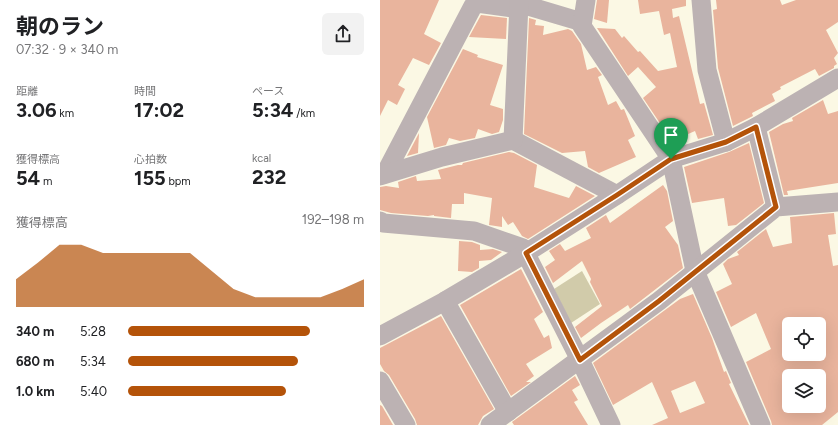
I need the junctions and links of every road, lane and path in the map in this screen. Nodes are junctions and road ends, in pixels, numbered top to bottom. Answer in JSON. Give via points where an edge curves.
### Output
{"nodes":[{"id":1,"x":586,"y":0,"type":"edge"},
{"id":2,"x":701,"y":0,"type":"edge"},
{"id":3,"x":515,"y":4,"type":"edge"},
{"id":4,"x":582,"y":22,"type":"junction"},
{"id":5,"x":838,"y":78,"type":"edge"},
{"id":6,"x":756,"y":127,"type":"junction"},
{"id":7,"x":513,"y":140,"type":"junction"},
{"id":8,"x":726,"y":142,"type":"junction"},
{"id":9,"x":671,"y":159,"type":"junction"},
{"id":10,"x":382,"y":175,"type":"edge"},
{"id":11,"x":617,"y":195,"type":"junction"},
{"id":12,"x":838,"y":202,"type":"edge"},
{"id":13,"x":776,"y":207,"type":"junction"},
{"id":14,"x":380,"y":221,"type":"edge"},
{"id":15,"x":526,"y":253,"type":"junction"},
{"id":16,"x":695,"y":271,"type":"junction"},
{"id":17,"x":445,"y":301,"type":"junction"},
{"id":18,"x":380,"y":336,"type":"edge"},
{"id":19,"x":580,"y":360,"type":"junction"},
{"id":20,"x":380,"y":381,"type":"edge"},
{"id":21,"x":503,"y":419,"type":"edge"},
{"id":22,"x":406,"y":425,"type":"edge"},
{"id":23,"x":611,"y":425,"type":"edge"},
{"id":24,"x":760,"y":425,"type":"edge"}],
"edges":[{"from":1,"to":4,"type":"street"},
{"from":2,"to":8,"type":"street","via":[[707,70]]},
{"from":3,"to":4,"type":"street"},
{"from":3,"to":7,"type":"street"},
{"from":3,"to":10,"type":"street","via":[[477,3],[473,6]]},
{"from":4,"to":9,"type":"street","via":[[582,26]]},
{"from":5,"to":6,"type":"street"},
{"from":6,"to":8,"type":"street"},
{"from":6,"to":13,"type":"street"},
{"from":7,"to":10,"type":"street"},
{"from":7,"to":11,"type":"street"},
{"from":8,"to":9,"type":"street"},
{"from":9,"to":11,"type":"street"},
{"from":9,"to":16,"type":"street"},
{"from":11,"to":15,"type":"street"},
{"from":12,"to":13,"type":"street"},
{"from":13,"to":16,"type":"street"},
{"from":14,"to":15,"type":"street","via":[[474,231],[523,248]]},
{"from":15,"to":17,"type":"street"},
{"from":15,"to":19,"type":"street"},
{"from":16,"to":19,"type":"street"},
{"from":16,"to":24,"type":"street"},
{"from":17,"to":18,"type":"street"},
{"from":17,"to":21,"type":"street"},
{"from":19,"to":21,"type":"street"},
{"from":19,"to":23,"type":"street"},
{"from":20,"to":22,"type":"street"}]}
